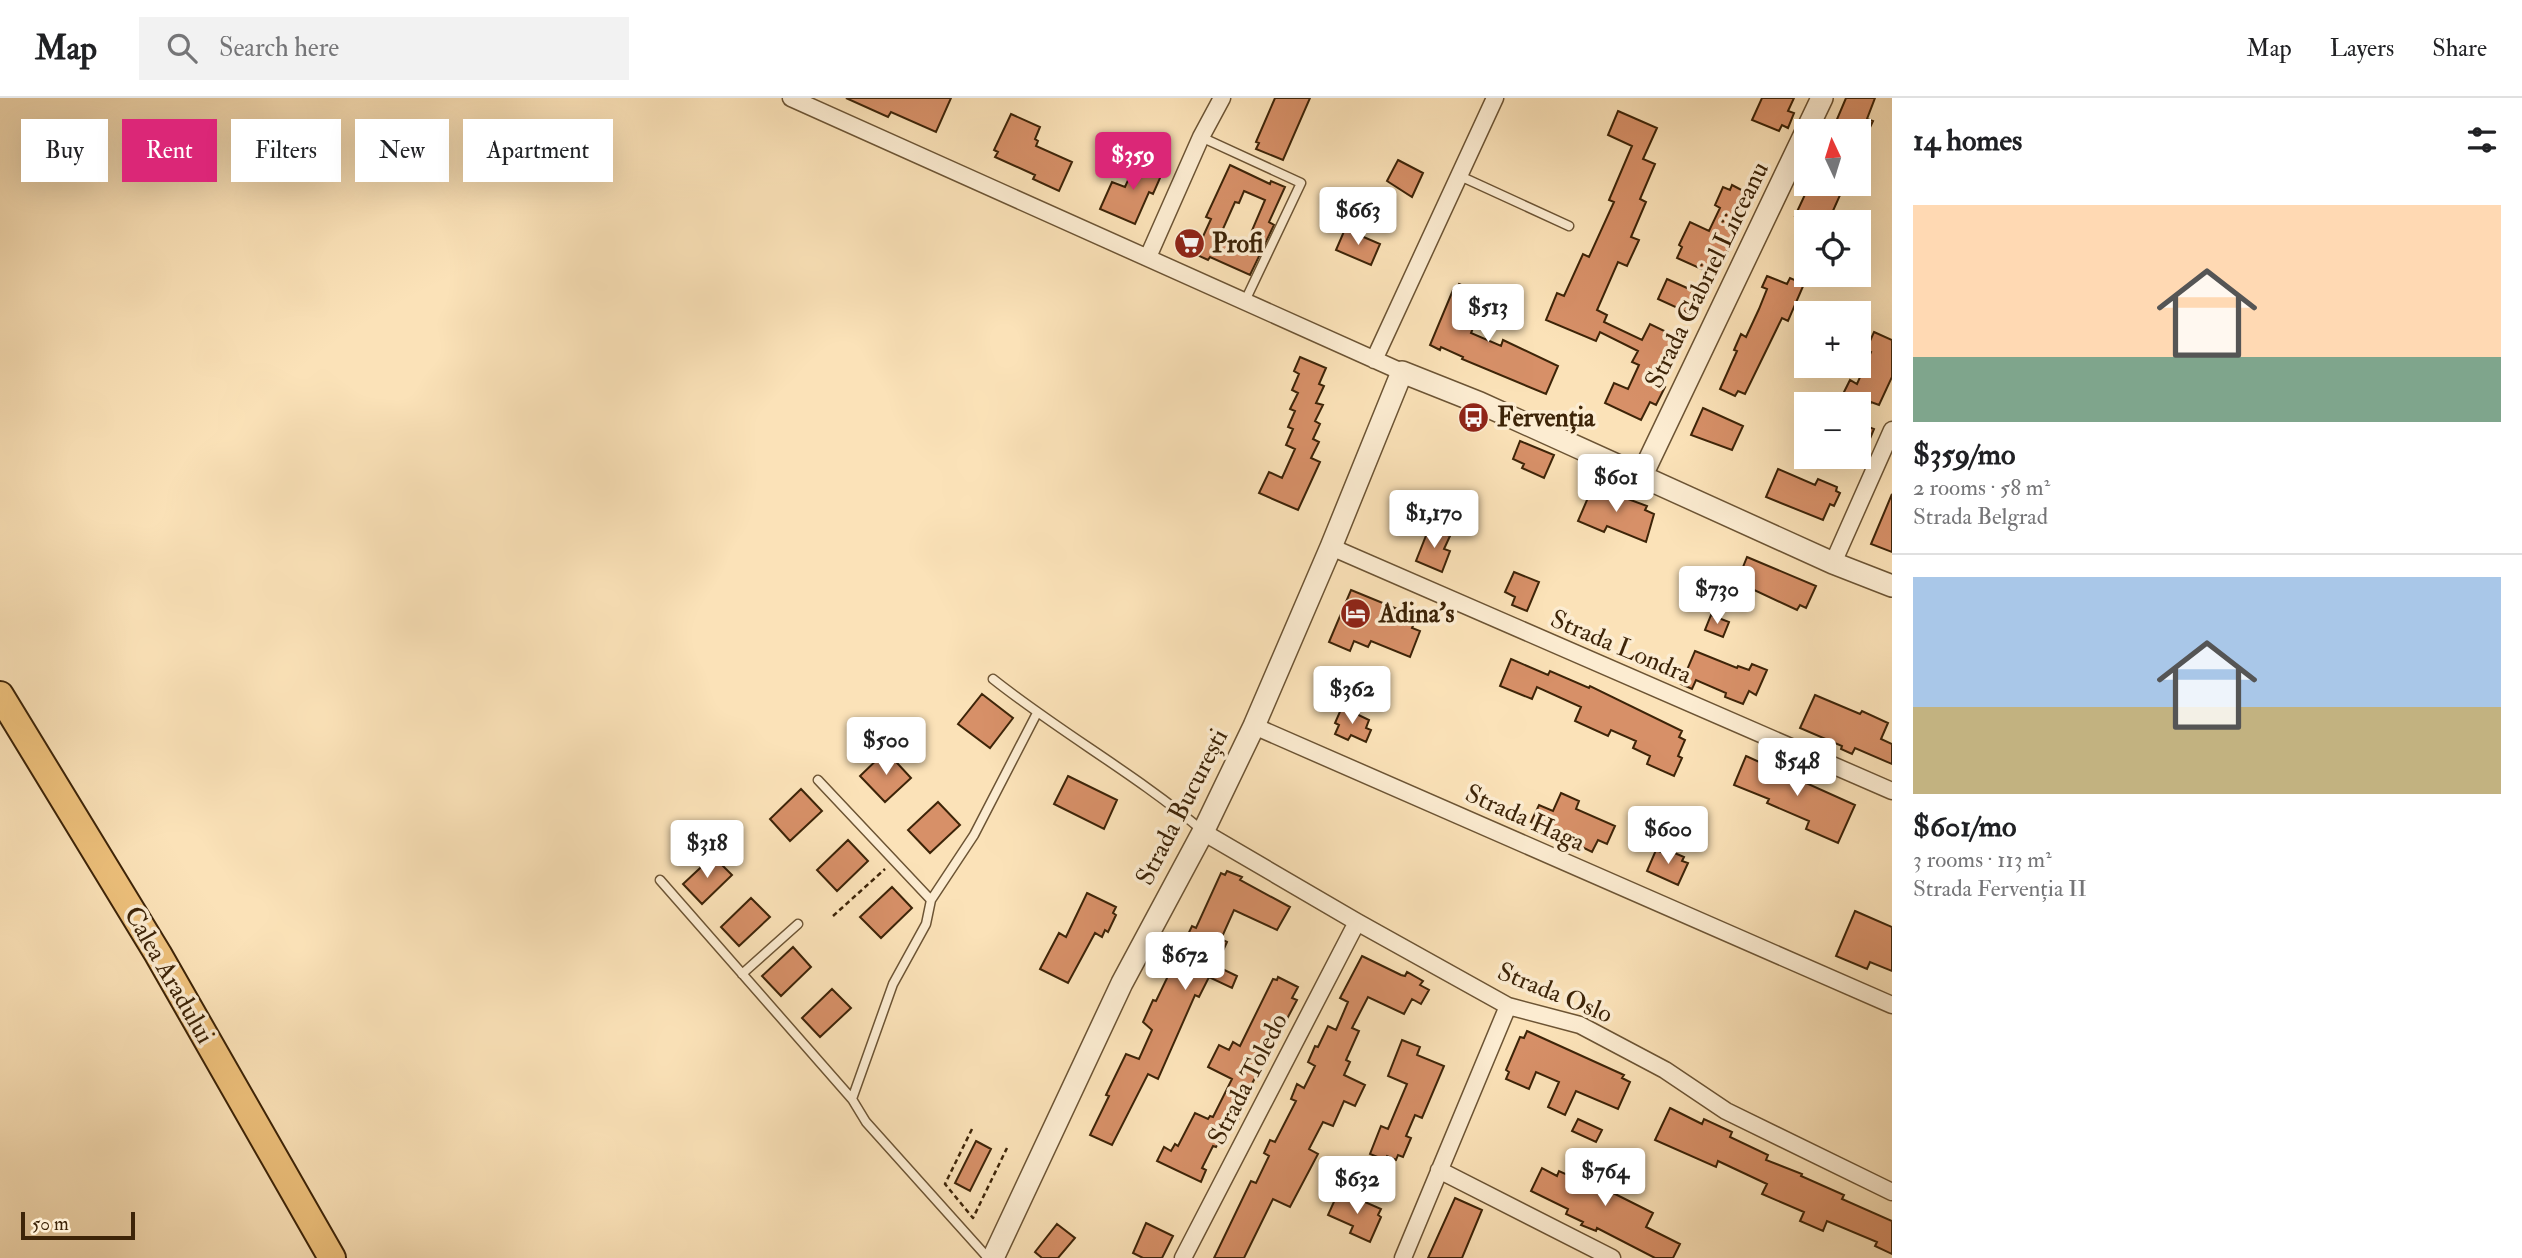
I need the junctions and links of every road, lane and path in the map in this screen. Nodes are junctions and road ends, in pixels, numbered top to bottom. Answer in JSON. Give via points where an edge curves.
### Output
{"nodes":[{"id":1,"x":791,"y":98,"type":"edge"},
{"id":2,"x":1222,"y":98,"type":"edge"},
{"id":3,"x":1495,"y":98,"type":"edge"},
{"id":4,"x":1822,"y":98,"type":"edge"},
{"id":5,"x":1201,"y":137,"type":"junction"},
{"id":6,"x":1460,"y":176,"type":"junction"},
{"id":7,"x":1569,"y":226,"type":"dead end"},
{"id":8,"x":1148,"y":257,"type":"junction"},
{"id":9,"x":1245,"y":301,"type":"junction"},
{"id":10,"x":1374,"y":360,"type":"junction"},
{"id":11,"x":1402,"y":372,"type":"junction"},
{"id":12,"x":1892,"y":430,"type":"edge"},
{"id":13,"x":1642,"y":475,"type":"junction"},
{"id":14,"x":1331,"y":547,"type":"junction"},
{"id":15,"x":1833,"y":563,"type":"junction"},
{"id":16,"x":1892,"y":586,"type":"edge"},
{"id":17,"x":993,"y":679,"type":"dead end"},
{"id":18,"x":0,"y":695,"type":"edge"},
{"id":19,"x":1037,"y":713,"type":"junction"},
{"id":20,"x":1254,"y":726,"type":"junction"},
{"id":21,"x":818,"y":780,"type":"dead end"},
{"id":22,"x":1892,"y":791,"type":"edge"},
{"id":23,"x":1203,"y":832,"type":"junction"},
{"id":24,"x":894,"y":861,"type":"junction"},
{"id":25,"x":660,"y":880,"type":"dead end"},
{"id":26,"x":931,"y":900,"type":"junction"},
{"id":27,"x":833,"y":916,"type":"dead end"},
{"id":28,"x":1357,"y":922,"type":"junction"},
{"id":29,"x":798,"y":924,"type":"dead end"},
{"id":30,"x":743,"y":974,"type":"junction"},
{"id":31,"x":1892,"y":1005,"type":"edge"},
{"id":32,"x":1508,"y":1006,"type":"junction"},
{"id":33,"x":852,"y":1099,"type":"junction"},
{"id":34,"x":972,"y":1129,"type":"dead end"},
{"id":35,"x":1007,"y":1148,"type":"dead end"},
{"id":36,"x":1439,"y":1170,"type":"junction"},
{"id":37,"x":1892,"y":1192,"type":"edge"},
{"id":38,"x":332,"y":1258,"type":"edge"},
{"id":39,"x":990,"y":1258,"type":"edge"},
{"id":40,"x":1183,"y":1258,"type":"edge"},
{"id":41,"x":1403,"y":1258,"type":"edge"},
{"id":42,"x":1612,"y":1258,"type":"edge"}],
"edges":[{"from":1,"to":8,"type":"street"},
{"from":2,"to":5,"type":"street"},
{"from":3,"to":6,"type":"street"},
{"from":4,"to":13,"type":"street","name":"Strada Gabriel Liiceanu"},
{"from":5,"to":8,"type":"street"},
{"from":5,"to":9,"type":"lane","via":[[1301,183]]},
{"from":6,"to":7,"type":"lane"},
{"from":6,"to":10,"type":"street"},
{"from":8,"to":9,"type":"street"},
{"from":9,"to":10,"type":"street"},
{"from":10,"to":11,"type":"street"},
{"from":11,"to":13,"type":"street"},
{"from":11,"to":14,"type":"street","name":"Strada București"},
{"from":12,"to":15,"type":"street"},
{"from":13,"to":15,"type":"street"},
{"from":14,"to":20,"type":"street","name":"Strada București"},
{"from":14,"to":22,"type":"street","name":"Strada Londra"},
{"from":15,"to":16,"type":"street"},
{"from":17,"to":19,"type":"lane"},
{"from":18,"to":38,"type":"main road","name":"Calea Aradului","via":[[158,954]]},
{"from":19,"to":23,"type":"lane","via":[[1098,752]]},
{"from":19,"to":26,"type":"lane","via":[[974,835]]},
{"from":20,"to":23,"type":"street","name":"Strada București"},
{"from":20,"to":31,"type":"street","name":"Strada Haga"},
{"from":21,"to":24,"type":"lane"},
{"from":23,"to":28,"type":"street","name":"Strada Oslo"},
{"from":23,"to":39,"type":"street","name":"Strada București","via":[[1122,983]]},
{"from":24,"to":26,"type":"lane"},
{"from":24,"to":27,"type":"path"},
{"from":25,"to":30,"type":"lane"},
{"from":26,"to":33,"type":"lane","via":[[926,925],[893,984]]},
{"from":28,"to":32,"type":"street","name":"Strada Oslo"},
{"from":28,"to":40,"type":"street","name":"Strada Toledo"},
{"from":29,"to":30,"type":"lane"},
{"from":30,"to":33,"type":"lane"},
{"from":32,"to":36,"type":"street"},
{"from":32,"to":37,"type":"street","name":"Strada Oslo","via":[[1580,1025],[1665,1070],[1726,1111]]},
{"from":33,"to":39,"type":"lane","via":[[866,1122]]},
{"from":34,"to":35,"type":"path","via":[[945,1184],[973,1218]]},
{"from":36,"to":41,"type":"street"},
{"from":36,"to":42,"type":"street"}]}
